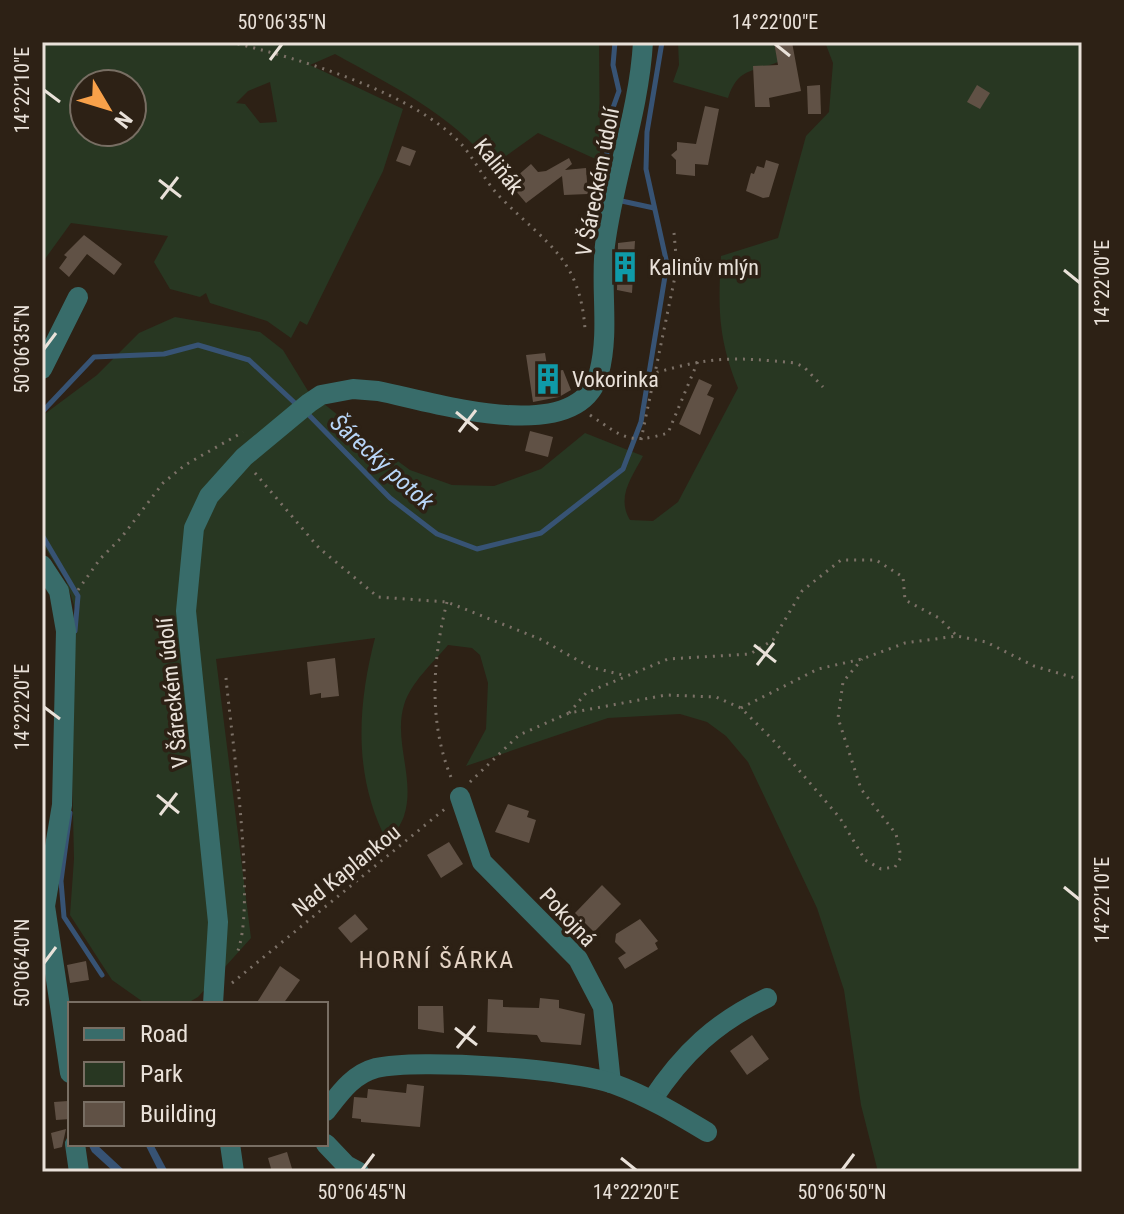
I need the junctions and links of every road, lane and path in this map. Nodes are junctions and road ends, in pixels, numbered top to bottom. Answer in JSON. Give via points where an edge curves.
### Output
{"nodes":[{"id":1,"x":230,"y":42,"type":"edge"},
{"id":2,"x":643,"y":42,"type":"edge"},
{"id":3,"x":674,"y":233,"type":"dead end"},
{"id":4,"x":78,"y":297,"type":"dead end"},
{"id":5,"x":586,"y":340,"type":"dead end"},
{"id":6,"x":699,"y":360,"type":"junction"},
{"id":7,"x":42,"y":369,"type":"edge"},
{"id":8,"x":655,"y":373,"type":"junction"},
{"id":9,"x":823,"y":387,"type":"dead end"},
{"id":10,"x":577,"y":406,"type":"junction"},
{"id":11,"x":247,"y":430,"type":"dead end"},
{"id":12,"x":640,"y":441,"type":"junction"},
{"id":13,"x":244,"y":457,"type":"junction"},
{"id":14,"x":42,"y":565,"type":"edge"},
{"id":15,"x":66,"y":594,"type":"junction"},
{"id":16,"x":447,"y":602,"type":"junction"},
{"id":17,"x":957,"y":636,"type":"junction"},
{"id":18,"x":862,"y":659,"type":"junction"},
{"id":19,"x":627,"y":676,"type":"junction"},
{"id":20,"x":226,"y":678,"type":"dead end"},
{"id":21,"x":1082,"y":680,"type":"edge"},
{"id":22,"x":741,"y":708,"type":"junction"},
{"id":23,"x":569,"y":713,"type":"junction"},
{"id":24,"x":460,"y":797,"type":"junction"},
{"id":25,"x":234,"y":958,"type":"dead end"},
{"id":26,"x":767,"y":998,"type":"dead end"},
{"id":27,"x":213,"y":1000,"type":"edge"},
{"id":28,"x":68,"y":1060,"type":"edge"},
{"id":29,"x":611,"y":1083,"type":"junction"},
{"id":30,"x":652,"y":1100,"type":"junction"},
{"id":31,"x":328,"y":1108,"type":"edge"},
{"id":32,"x":707,"y":1132,"type":"dead end"},
{"id":33,"x":75,"y":1146,"type":"edge"},
{"id":34,"x":230,"y":1146,"type":"edge"},
{"id":35,"x":328,"y":1146,"type":"edge"},
{"id":36,"x":79,"y":1172,"type":"edge"},
{"id":37,"x":234,"y":1172,"type":"edge"},
{"id":38,"x":359,"y":1172,"type":"edge"}],
"edges":[{"from":1,"to":5,"type":"path","name":"Kaliňák","via":[[302,59],[394,98],[461,144],[500,198],[555,246],[573,280]]},
{"from":2,"to":10,"type":"street","name":"V Šáreckém údolí","via":[[640,86],[604,261],[603,356],[593,389]]},
{"from":3,"to":8,"type":"path","via":[[677,267]]},
{"from":4,"to":7,"type":"street"},
{"from":6,"to":8,"type":"path"},
{"from":6,"to":9,"type":"path","via":[[732,357],[795,363]]},
{"from":6,"to":12,"type":"path","via":[[668,433]]},
{"from":8,"to":12,"type":"path"},
{"from":10,"to":12,"type":"path","via":[[626,439]]},
{"from":10,"to":13,"type":"street","name":"V Šáreckém údolí","via":[[533,417],[353,389],[321,395]]},
{"from":11,"to":15,"type":"path","via":[[163,483],[85,581]]},
{"from":13,"to":16,"type":"path","via":[[319,548],[378,597]]},
{"from":13,"to":27,"type":"street","name":"V Šáreckém údolí","via":[[209,496],[194,528],[186,611],[218,922]]},
{"from":14,"to":15,"type":"street"},
{"from":15,"to":28,"type":"street","via":[[62,805],[45,906]]},
{"from":16,"to":19,"type":"path","via":[[540,639],[590,667]]},
{"from":16,"to":24,"type":"path","via":[[434,681],[443,758]]},
{"from":17,"to":18,"type":"path","via":[[905,643]]},
{"from":17,"to":19,"type":"path","via":[[939,618],[905,600],[903,577],[876,560],[841,560],[802,591],[773,640],[750,654],[668,659]]},
{"from":17,"to":21,"type":"path"},
{"from":18,"to":22,"type":"path","via":[[818,669]]},
{"from":18,"to":22,"type":"path","via":[[843,682],[838,718],[861,789],[896,834],[901,857],[895,867],[881,869],[865,860],[840,818]]},
{"from":19,"to":23,"type":"path","via":[[586,693]]},
{"from":20,"to":25,"type":"path","via":[[245,887],[241,945]]},
{"from":22,"to":23,"type":"path","via":[[716,697],[666,695]]},
{"from":23,"to":24,"type":"path","name":"Nad Kaplankou","via":[[519,735]]},
{"from":24,"to":27,"type":"path","name":"Nad Kaplankou"},
{"from":24,"to":29,"type":"street","name":"Pokojná","via":[[482,862],[578,959],[603,1007]]},
{"from":26,"to":30,"type":"street","via":[[700,1039]]},
{"from":29,"to":30,"type":"street"},
{"from":29,"to":31,"type":"street","via":[[495,1066],[376,1068],[346,1084]]},
{"from":30,"to":32,"type":"street"},
{"from":33,"to":36,"type":"street"},
{"from":34,"to":37,"type":"street"},
{"from":35,"to":38,"type":"street"}]}
